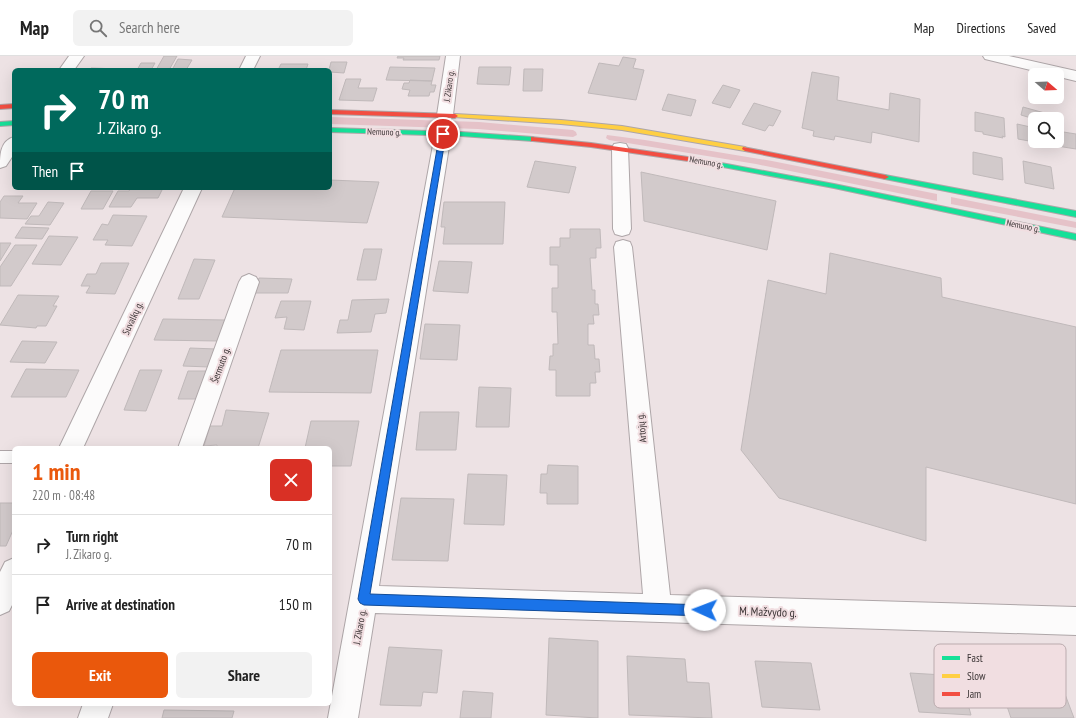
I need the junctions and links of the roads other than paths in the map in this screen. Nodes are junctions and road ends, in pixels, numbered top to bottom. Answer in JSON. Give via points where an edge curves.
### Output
{"nodes":[{"id":1,"x":77,"y":56,"type":"edge"},
{"id":2,"x":253,"y":56,"type":"edge"},
{"id":3,"x":453,"y":56,"type":"edge"},
{"id":4,"x":990,"y":56,"type":"edge"},
{"id":5,"x":68,"y":68,"type":"edge"},
{"id":6,"x":247,"y":68,"type":"edge"},
{"id":7,"x":1076,"y":76,"type":"edge"},
{"id":8,"x":12,"y":106,"type":"edge"},
{"id":9,"x":0,"y":107,"type":"edge"},
{"id":10,"x":332,"y":112,"type":"edge"},
{"id":11,"x":445,"y":115,"type":"junction"},
{"id":12,"x":12,"y":123,"type":"edge"},
{"id":13,"x":0,"y":124,"type":"edge"},
{"id":14,"x":332,"y":130,"type":"edge"},
{"id":15,"x":443,"y":134,"type":"junction"},
{"id":16,"x":590,"y":134,"type":"junction"},
{"id":17,"x":12,"y":145,"type":"edge"},
{"id":18,"x":620,"y":148,"type":"junction"},
{"id":19,"x":0,"y":162,"type":"edge"},
{"id":20,"x":192,"y":190,"type":"edge"},
{"id":21,"x":1076,"y":214,"type":"edge"},
{"id":22,"x":1076,"y":237,"type":"edge"},
{"id":23,"x":249,"y":282,"type":"dead end"},
{"id":24,"x":73,"y":446,"type":"edge"},
{"id":25,"x":191,"y":446,"type":"edge"},
{"id":26,"x":0,"y":457,"type":"edge"},
{"id":27,"x":12,"y":457,"type":"edge"},
{"id":28,"x":12,"y":576,"type":"edge"},
{"id":29,"x":364,"y":599,"type":"junction"},
{"id":30,"x":0,"y":602,"type":"edge"},
{"id":31,"x":658,"y":609,"type":"junction"},
{"id":32,"x":1076,"y":621,"type":"edge"},
{"id":33,"x":97,"y":706,"type":"edge"},
{"id":34,"x":94,"y":718,"type":"edge"},
{"id":35,"x":343,"y":718,"type":"edge"}],
"edges":[{"from":1,"to":5,"type":"street"},
{"from":2,"to":6,"type":"street"},
{"from":3,"to":11,"type":"street","name":"J. Zikaro g."},
{"from":4,"to":7,"type":"street"},
{"from":8,"to":9,"type":"main road"},
{"from":10,"to":11,"type":"main road","name":"Nemuno g."},
{"from":11,"to":16,"type":"main road","name":"Nemuno g."},
{"from":12,"to":13,"type":"main road"},
{"from":14,"to":15,"type":"main road","name":"Nemuno g."},
{"from":15,"to":16,"type":"main road","name":"Nemuno g."},
{"from":15,"to":29,"type":"street","name":"J. Zikaro g."},
{"from":16,"to":18,"type":"main road","name":"Nemuno g."},
{"from":16,"to":21,"type":"main road","name":"Nemuno g.","via":[[622,128]]},
{"from":17,"to":19,"type":"street"},
{"from":18,"to":22,"type":"main road","name":"Nemuno g.","via":[[759,172]]},
{"from":18,"to":31,"type":"street","name":"Artojų g.","via":[[623,238]]},
{"from":20,"to":24,"type":"street","name":"Suvalkų g."},
{"from":23,"to":25,"type":"street","name":"Šermuto g."},
{"from":26,"to":27,"type":"lane"},
{"from":28,"to":30,"type":"street"},
{"from":29,"to":31,"type":"street","name":"M. Mažvydo g."},
{"from":29,"to":35,"type":"street","name":"J. Zikaro g."},
{"from":31,"to":32,"type":"street","name":"M. Mažvydo g."},
{"from":33,"to":34,"type":"street"}]}
